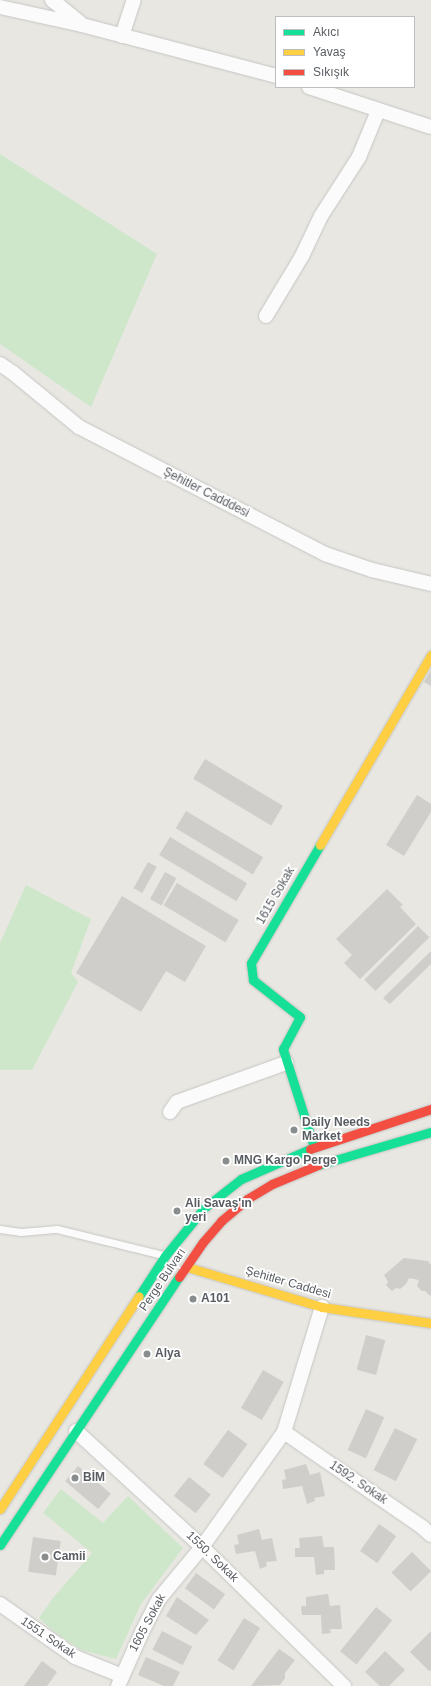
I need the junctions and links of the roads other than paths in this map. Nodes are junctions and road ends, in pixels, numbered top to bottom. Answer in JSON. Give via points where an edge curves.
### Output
{"nodes":[{"id":1,"x":52,"y":0,"type":"edge"},
{"id":2,"x":134,"y":0,"type":"edge"},
{"id":3,"x":0,"y":7,"type":"edge"},
{"id":4,"x":82,"y":24,"type":"junction"},
{"id":5,"x":122,"y":36,"type":"junction"},
{"id":6,"x":275,"y":76,"type":"edge"},
{"id":7,"x":312,"y":88,"type":"edge"},
{"id":8,"x":378,"y":110,"type":"junction"},
{"id":9,"x":431,"y":127,"type":"edge"},
{"id":10,"x":266,"y":316,"type":"dead end"},
{"id":11,"x":0,"y":364,"type":"edge"},
{"id":12,"x":431,"y":584,"type":"edge"},
{"id":13,"x":431,"y":655,"type":"edge"},
{"id":14,"x":286,"y":1063,"type":"junction"},
{"id":15,"x":431,"y":1110,"type":"edge"},
{"id":16,"x":170,"y":1112,"type":"dead end"},
{"id":17,"x":431,"y":1132,"type":"edge"},
{"id":18,"x":314,"y":1148,"type":"junction"},
{"id":19,"x":0,"y":1229,"type":"edge"},
{"id":20,"x":166,"y":1256,"type":"junction"},
{"id":21,"x":186,"y":1267,"type":"junction"},
{"id":22,"x":322,"y":1307,"type":"junction"},
{"id":23,"x":431,"y":1322,"type":"edge"},
{"id":24,"x":76,"y":1431,"type":"junction"},
{"id":25,"x":284,"y":1432,"type":"junction"},
{"id":26,"x":0,"y":1509,"type":"edge"},
{"id":27,"x":431,"y":1535,"type":"edge"},
{"id":28,"x":0,"y":1545,"type":"edge"},
{"id":29,"x":202,"y":1547,"type":"junction"},
{"id":30,"x":0,"y":1604,"type":"edge"},
{"id":31,"x":120,"y":1681,"type":"edge"},
{"id":32,"x":344,"y":1686,"type":"edge"}],
"edges":[{"from":1,"to":4,"type":"street"},
{"from":2,"to":5,"type":"street"},
{"from":3,"to":4,"type":"street"},
{"from":4,"to":5,"type":"street"},
{"from":5,"to":6,"type":"street"},
{"from":7,"to":8,"type":"street"},
{"from":8,"to":9,"type":"street"},
{"from":8,"to":10,"type":"street","via":[[359,157],[321,216],[302,256]]},
{"from":11,"to":12,"type":"street","name":"Şehitler Cadddesi","via":[[79,428],[325,554],[372,570]]},
{"from":13,"to":14,"type":"main road","name":"1615 Sokak","via":[[250,964],[253,980],[300,1017],[283,1049]]},
{"from":14,"to":16,"type":"street","via":[[177,1102]]},
{"from":14,"to":18,"type":"main road","name":"1615 Sokak"},
{"from":15,"to":18,"type":"main road","name":"Perge Bulvarı"},
{"from":17,"to":21,"type":"main road","name":"Perge Bulvarı","via":[[314,1166],[272,1184],[221,1221]]},
{"from":18,"to":20,"type":"main road","name":"Perge Bulvarı","via":[[241,1179],[204,1208]]},
{"from":19,"to":20,"type":"lane","via":[[21,1232],[57,1230]]},
{"from":20,"to":26,"type":"main road","name":"Perge Bulvarı"},
{"from":21,"to":22,"type":"main road","name":"Şehitler Caddesi"},
{"from":21,"to":24,"type":"main road","name":"Perge Bulvarı"},
{"from":22,"to":23,"type":"main road","name":"Şehitler Caddesi"},
{"from":22,"to":25,"type":"street","name":"1605 Sokak"},
{"from":24,"to":28,"type":"main road","name":"Perge Bulvarı"},
{"from":24,"to":29,"type":"street","name":"1550. Sokak"},
{"from":25,"to":27,"type":"street","name":"1592. Sokak"},
{"from":25,"to":29,"type":"street","name":"1605 Sokak"},
{"from":29,"to":31,"type":"street","name":"1605 Sokak","via":[[160,1599]]},
{"from":29,"to":32,"type":"street","name":"1550. Sokak"},
{"from":30,"to":31,"type":"street","name":"1551 Sokak","via":[[75,1657]]}]}
